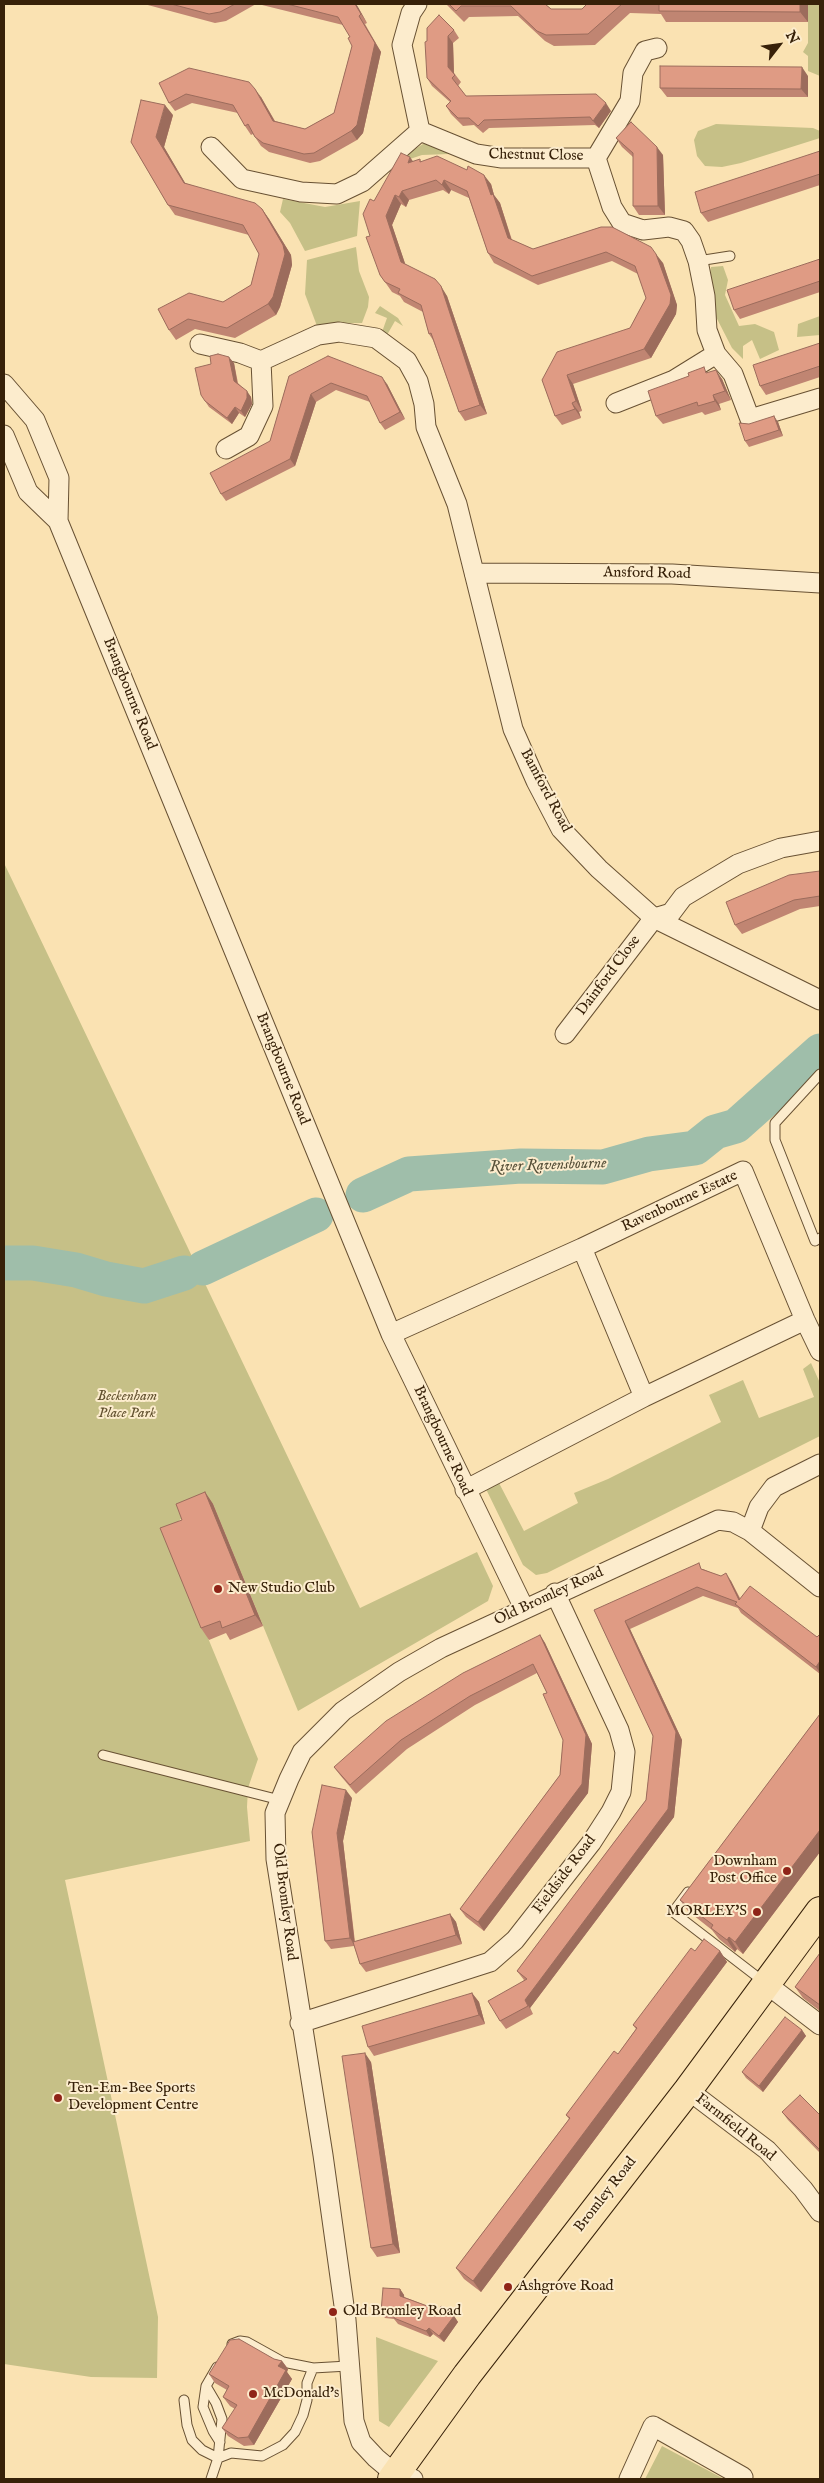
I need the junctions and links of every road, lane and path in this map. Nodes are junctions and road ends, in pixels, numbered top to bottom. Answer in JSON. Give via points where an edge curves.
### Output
{"nodes":[{"id":1,"x":417,"y":4,"type":"edge"},
{"id":2,"x":657,"y":48,"type":"dead end"},
{"id":3,"x":420,"y":131,"type":"junction"},
{"id":4,"x":211,"y":147,"type":"dead end"},
{"id":5,"x":596,"y":158,"type":"junction"},
{"id":6,"x":730,"y":256,"type":"dead end"},
{"id":7,"x":698,"y":261,"type":"junction"},
{"id":8,"x":200,"y":344,"type":"dead end"},
{"id":9,"x":716,"y":354,"type":"junction"},
{"id":10,"x":262,"y":361,"type":"junction"},
{"id":11,"x":4,"y":384,"type":"edge"},
{"id":12,"x":820,"y":398,"type":"edge"},
{"id":13,"x":616,"y":403,"type":"dead end"},
{"id":14,"x":4,"y":435,"type":"edge"},
{"id":15,"x":226,"y":449,"type":"dead end"},
{"id":16,"x":58,"y":521,"type":"junction"},
{"id":17,"x":474,"y":573,"type":"junction"},
{"id":18,"x":820,"y":583,"type":"edge"},
{"id":19,"x":820,"y":841,"type":"edge"},
{"id":20,"x":654,"y":918,"type":"junction"},
{"id":21,"x":820,"y":1000,"type":"edge"},
{"id":22,"x":565,"y":1034,"type":"dead end"},
{"id":23,"x":820,"y":1074,"type":"edge"},
{"id":24,"x":820,"y":1238,"type":"edge"},
{"id":25,"x":582,"y":1248,"type":"junction"},
{"id":26,"x":805,"y":1320,"type":"junction"},
{"id":27,"x":391,"y":1334,"type":"junction"},
{"id":28,"x":820,"y":1351,"type":"edge"},
{"id":29,"x":644,"y":1398,"type":"junction"},
{"id":30,"x":820,"y":1464,"type":"edge"},
{"id":31,"x":465,"y":1490,"type":"junction"},
{"id":32,"x":750,"y":1531,"type":"junction"},
{"id":33,"x":820,"y":1587,"type":"edge"},
{"id":34,"x":555,"y":1593,"type":"junction"},
{"id":35,"x":524,"y":1608,"type":"junction"},
{"id":36,"x":103,"y":1755,"type":"dead end"},
{"id":37,"x":280,"y":1800,"type":"junction"},
{"id":38,"x":696,"y":1881,"type":"edge"},
{"id":39,"x":820,"y":1911,"type":"edge"},
{"id":40,"x":765,"y":1983,"type":"junction"},
{"id":41,"x":300,"y":2023,"type":"junction"},
{"id":42,"x":820,"y":2025,"type":"edge"},
{"id":43,"x":688,"y":2090,"type":"junction"},
{"id":44,"x":820,"y":2212,"type":"edge"},
{"id":45,"x":348,"y":2366,"type":"junction"},
{"id":46,"x":313,"y":2368,"type":"junction"},
{"id":47,"x":206,"y":2386,"type":"junction"},
{"id":48,"x":184,"y":2400,"type":"dead end"},
{"id":49,"x":220,"y":2442,"type":"junction"},
{"id":50,"x":218,"y":2458,"type":"junction"},
{"id":51,"x":400,"y":2477,"type":"edge"},
{"id":52,"x":211,"y":2479,"type":"edge"},
{"id":53,"x":628,"y":2479,"type":"edge"},
{"id":54,"x":742,"y":2479,"type":"edge"}],
"edges":[{"from":1,"to":3,"type":"street","via":[[410,13],[402,45]]},
{"from":2,"to":5,"type":"street","name":"Chestnut Close","via":[[645,51],[633,73],[630,101]]},
{"from":3,"to":4,"type":"street","via":[[362,182],[337,194],[302,192],[242,179]]},
{"from":3,"to":5,"type":"street","name":"Chestnut Close","via":[[476,154],[502,158]]},
{"from":5,"to":7,"type":"street","name":"Chestnut Close","via":[[612,207],[622,223],[643,230],[669,227],[684,231]]},
{"from":6,"to":7,"type":"lane"},
{"from":7,"to":9,"type":"street","name":"Chestnut Close","via":[[707,330]]},
{"from":8,"to":10,"type":"street"},
{"from":9,"to":12,"type":"street","name":"Chestnut Close","via":[[733,374],[750,419]]},
{"from":9,"to":13,"type":"street","via":[[674,380]]},
{"from":10,"to":15,"type":"street","via":[[263,406],[249,436]]},
{"from":10,"to":17,"type":"street","name":"Bamford Road","via":[[318,335],[339,332],[376,338],[407,362],[418,381],[426,427],[457,504]]},
{"from":11,"to":16,"type":"street","name":"Brangbourne Road","via":[[35,420],[59,478]]},
{"from":14,"to":16,"type":"street","name":"Brangbourne Road","via":[[28,492]]},
{"from":16,"to":27,"type":"street","name":"Brangbourne Road"},
{"from":17,"to":18,"type":"street","name":"Ansford Road","via":[[672,574]]},
{"from":17,"to":20,"type":"street","name":"Bamford Road","via":[[513,729],[536,782],[562,829],[599,869]]},
{"from":19,"to":20,"type":"street","via":[[781,848],[738,864],[683,897],[671,913]]},
{"from":20,"to":21,"type":"street","name":"Bamford Road"},
{"from":20,"to":22,"type":"street","name":"Dainford Close"},
{"from":23,"to":24,"type":"lane","via":[[775,1123],[775,1140],[815,1241]]},
{"from":25,"to":26,"type":"street","name":"Ravenbourne Estate","via":[[743,1171]]},
{"from":25,"to":27,"type":"street","name":"Ravenbourne Estate"},
{"from":25,"to":29,"type":"street"},
{"from":26,"to":28,"type":"street","name":"Ravenbourne Estate"},
{"from":26,"to":29,"type":"street"},
{"from":27,"to":31,"type":"street","name":"Brangbourne Road"},
{"from":29,"to":31,"type":"street"},
{"from":30,"to":32,"type":"street","via":[[774,1487],[759,1507]]},
{"from":31,"to":35,"type":"street","name":"Brangbourne Road"},
{"from":32,"to":33,"type":"street","name":"Old Bromley Road"},
{"from":32,"to":34,"type":"street","name":"Old Bromley Road","via":[[734,1522],[718,1520]]},
{"from":34,"to":35,"type":"street","name":"Old Bromley Road"},
{"from":34,"to":41,"type":"street","name":"Fieldside Road","via":[[619,1730],[625,1752],[621,1792],[611,1812],[591,1843],[515,1940],[490,1962]]},
{"from":35,"to":37,"type":"street","name":"Old Bromley Road","via":[[398,1672],[343,1711],[302,1752]]},
{"from":36,"to":37,"type":"lane"},
{"from":37,"to":41,"type":"street","name":"Old Bromley Road","via":[[275,1813],[276,1858]]},
{"from":38,"to":40,"type":"lane","via":[[673,1912]]},
{"from":39,"to":40,"type":"main road","name":"Bromley Road"},
{"from":40,"to":42,"type":"street"},
{"from":40,"to":43,"type":"main road","name":"Bromley Road"},
{"from":41,"to":45,"type":"street","name":"Old Bromley Road","via":[[344,2311]]},
{"from":43,"to":44,"type":"street","name":"Farmfield Road","via":[[767,2150],[804,2189]]},
{"from":43,"to":51,"type":"main road","name":"Bromley Road","via":[[468,2375]]},
{"from":45,"to":46,"type":"lane"},
{"from":45,"to":51,"type":"street","name":"Old Bromley Road","via":[[357,2434],[366,2448]]},
{"from":46,"to":47,"type":"lane","via":[[283,2362],[240,2341],[232,2344]]},
{"from":46,"to":50,"type":"lane","via":[[307,2383],[303,2415],[295,2432],[283,2445],[262,2456],[231,2453]]},
{"from":47,"to":49,"type":"lane","via":[[222,2419]]},
{"from":47,"to":49,"type":"lane","via":[[203,2407]]},
{"from":48,"to":50,"type":"lane","via":[[186,2425],[192,2440],[202,2450]]},
{"from":49,"to":50,"type":"lane"},
{"from":50,"to":52,"type":"lane"},
{"from":53,"to":54,"type":"street","via":[[653,2426]]}]}
